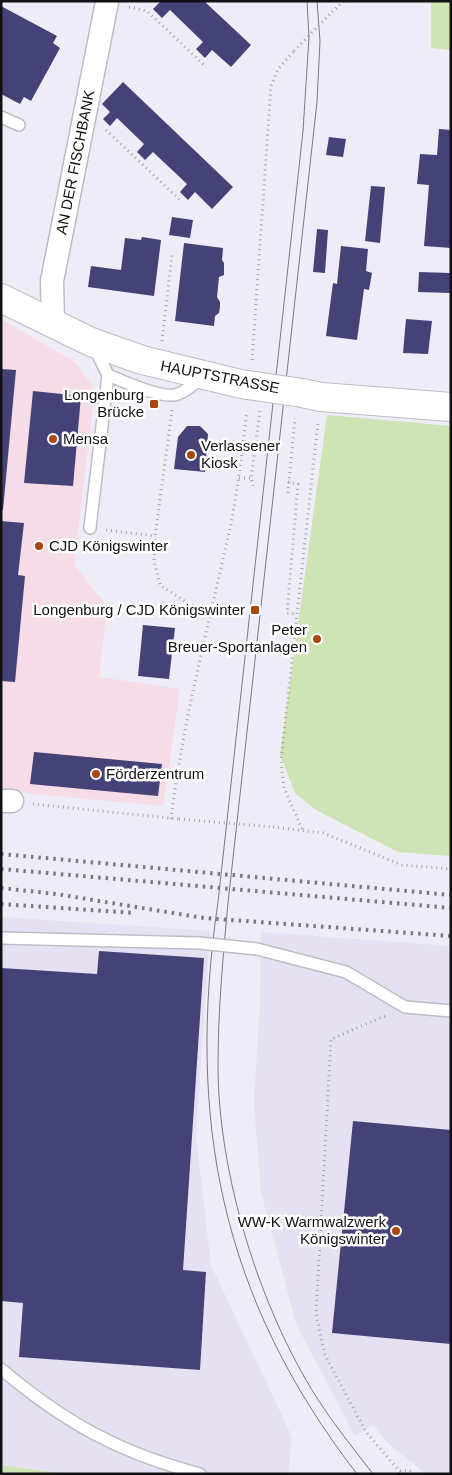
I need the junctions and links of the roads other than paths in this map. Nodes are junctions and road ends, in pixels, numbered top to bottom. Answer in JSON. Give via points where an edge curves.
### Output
{"nodes":[{"id":1,"x":107,"y":2,"type":"edge"},
{"id":2,"x":1,"y":117,"type":"edge"},
{"id":3,"x":19,"y":125,"type":"dead end"},
{"id":4,"x":1,"y":298,"type":"edge"},
{"id":5,"x":53,"y":324,"type":"junction"},
{"id":6,"x":92,"y":342,"type":"junction"},
{"id":7,"x":108,"y":375,"type":"junction"},
{"id":8,"x":203,"y":377,"type":"junction"},
{"id":9,"x":451,"y":407,"type":"edge"},
{"id":10,"x":90,"y":528,"type":"road end"},
{"id":11,"x":1,"y":938,"type":"edge"},
{"id":12,"x":451,"y":1011,"type":"edge"},
{"id":13,"x":1,"y":1369,"type":"edge"},
{"id":14,"x":200,"y":1474,"type":"edge"}],
"edges":[{"from":1,"to":5,"type":"street","name":"AN DER FISCHBANK","via":[[52,281]]},
{"from":2,"to":3,"type":"lane"},
{"from":4,"to":5,"type":"main road","name":"HAUPTSTRASSE"},
{"from":5,"to":6,"type":"main road","name":"HAUPTSTRASSE"},
{"from":6,"to":7,"type":"lane"},
{"from":6,"to":8,"type":"main road","name":"HAUPTSTRASSE","via":[[159,366]]},
{"from":7,"to":8,"type":"lane","via":[[139,389],[176,395]]},
{"from":7,"to":10,"type":"lane"},
{"from":8,"to":9,"type":"main road","name":"HAUPTSTRASSE","bridge":true,"via":[[312,395]]},
{"from":11,"to":12,"type":"lane","bridge":true,"via":[[199,943],[257,948],[346,972],[405,1007]]},
{"from":13,"to":14,"type":"lane","via":[[58,1413],[94,1434],[139,1455]]}]}
